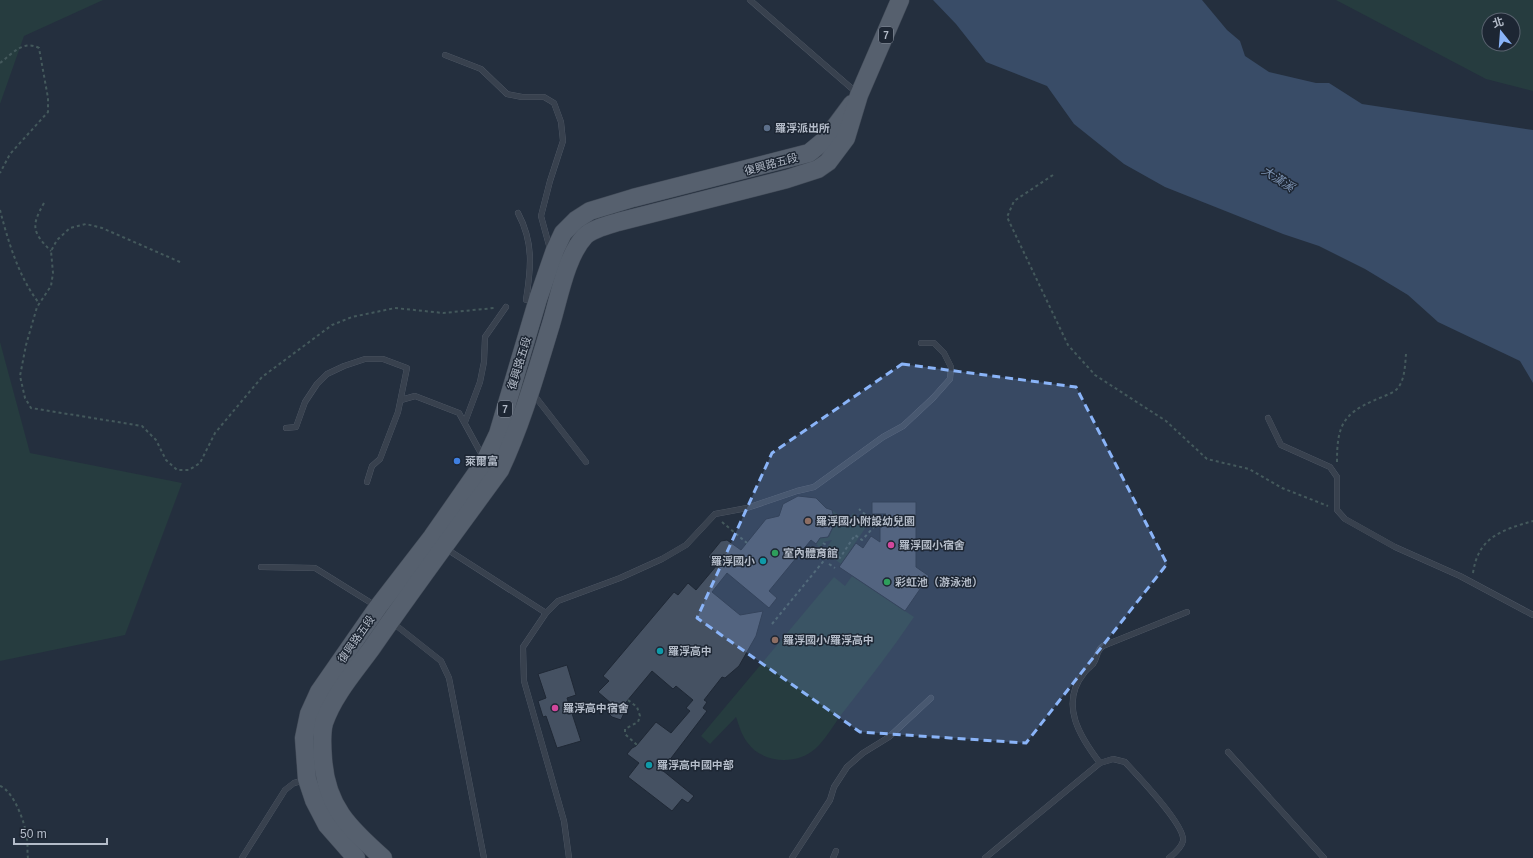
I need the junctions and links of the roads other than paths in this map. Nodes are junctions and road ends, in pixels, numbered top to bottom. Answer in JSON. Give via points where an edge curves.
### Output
{"nodes":[{"id":1,"x":750,"y":0,"type":"edge"},
{"id":2,"x":900,"y":0,"type":"edge"},
{"id":3,"x":445,"y":55,"type":"dead end"},
{"id":4,"x":859,"y":95,"type":"junction"},
{"id":5,"x":745,"y":171,"type":"junction"},
{"id":6,"x":746,"y":189,"type":"junction"},
{"id":7,"x":590,"y":211,"type":"junction"},
{"id":8,"x":518,"y":213,"type":"dead end"},
{"id":9,"x":598,"y":229,"type":"junction"},
{"id":10,"x":552,"y":259,"type":"junction"},
{"id":11,"x":526,"y":300,"type":"dead end"},
{"id":12,"x":506,"y":307,"type":"road end"},
{"id":13,"x":921,"y":343,"type":"dead end"},
{"id":14,"x":531,"y":391,"type":"junction"},
{"id":15,"x":401,"y":400,"type":"junction"},
{"id":16,"x":1268,"y":418,"type":"dead end"},
{"id":17,"x":465,"y":422,"type":"junction"},
{"id":18,"x":286,"y":428,"type":"dead end"},
{"id":19,"x":586,"y":462,"type":"dead end"},
{"id":20,"x":493,"y":465,"type":"junction"},
{"id":21,"x":367,"y":482,"type":"dead end"},
{"id":22,"x":438,"y":542,"type":"junction"},
{"id":23,"x":261,"y":567,"type":"dead end"},
{"id":24,"x":1187,"y":612,"type":"dead end"},
{"id":25,"x":546,"y":613,"type":"junction"},
{"id":26,"x":384,"y":614,"type":"junction"},
{"id":27,"x":1533,"y":615,"type":"edge"},
{"id":28,"x":931,"y":698,"type":"dead end"},
{"id":29,"x":1228,"y":752,"type":"dead end"},
{"id":30,"x":1100,"y":763,"type":"junction"},
{"id":31,"x":308,"y":779,"type":"junction"},
{"id":32,"x":359,"y":848,"type":"edge"},
{"id":33,"x":836,"y":851,"type":"dead end"},
{"id":34,"x":242,"y":858,"type":"edge"},
{"id":35,"x":361,"y":858,"type":"edge"},
{"id":36,"x":383,"y":858,"type":"edge"},
{"id":37,"x":484,"y":858,"type":"edge"},
{"id":38,"x":569,"y":858,"type":"edge"},
{"id":39,"x":792,"y":858,"type":"edge"},
{"id":40,"x":833,"y":858,"type":"edge"},
{"id":41,"x":985,"y":858,"type":"edge"},
{"id":42,"x":1169,"y":858,"type":"edge"},
{"id":43,"x":1324,"y":858,"type":"edge"}],
"edges":[{"from":1,"to":4,"type":"lane"},
{"from":2,"to":4,"type":"main road","name":"復興路五段","number":"7"},
{"from":3,"to":10,"type":"lane","via":[[481,69],[507,94],[544,97],[554,103],[561,122],[563,141],[541,216]]},
{"from":4,"to":5,"type":"main road","name":"復興路五段","number":"7","via":[[826,139],[809,154]]},
{"from":4,"to":6,"type":"main road","name":"復興路五段","number":"7","via":[[846,138],[828,162],[818,169]]},
{"from":5,"to":6,"type":"main road"},
{"from":5,"to":7,"type":"main road","name":"復興路五段","number":"7"},
{"from":6,"to":9,"type":"main road","name":"復興路五段","number":"7"},
{"from":7,"to":9,"type":"main road"},
{"from":7,"to":10,"type":"main road","name":"復興路五段","number":"7","via":[[563,233]]},
{"from":8,"to":11,"type":"lane","via":[[526,227],[531,250]]},
{"from":9,"to":14,"type":"main road","name":"復興路五段","number":"7","via":[[585,236],[571,259]]},
{"from":10,"to":20,"type":"main road","name":"復興路五段","number":"7","via":[[498,434]]},
{"from":12,"to":17,"type":"lane","via":[[485,337],[480,382]]},
{"from":13,"to":25,"type":"lane","via":[[934,343],[944,353],[951,367],[950,379],[903,426],[883,437],[814,487],[713,516],[682,547],[620,578],[558,600]]},
{"from":14,"to":19,"type":"lane"},
{"from":14,"to":20,"type":"main road","name":"復興路五段","number":"7","via":[[513,443]]},
{"from":15,"to":17,"type":"lane","via":[[415,396],[459,413]]},
{"from":15,"to":18,"type":"lane","via":[[407,368],[383,359],[365,359],[327,374],[305,402],[296,427]]},
{"from":15,"to":21,"type":"lane","via":[[380,458],[372,466]]},
{"from":16,"to":27,"type":"lane","via":[[1281,445],[1330,467],[1338,477],[1337,510],[1345,519],[1395,547],[1472,582]]},
{"from":17,"to":20,"type":"lane"},
{"from":20,"to":22,"type":"main road","name":"復興路五段","number":"7"},
{"from":22,"to":25,"type":"lane"},
{"from":22,"to":26,"type":"main road","name":"復興路五段","number":"7"},
{"from":23,"to":26,"type":"lane","via":[[315,568]]},
{"from":24,"to":30,"type":"lane","via":[[1103,646],[1098,650],[1094,663],[1080,679],[1073,701],[1074,720],[1084,742]]},
{"from":25,"to":38,"type":"lane","via":[[523,647],[524,681],[564,821]]},
{"from":26,"to":31,"type":"main road","name":"復興路五段","number":"7","via":[[319,692],[309,714],[304,738]]},
{"from":26,"to":32,"type":"main road","name":"復興路五段","number":"7","via":[[324,723],[324,778],[329,795]]},
{"from":26,"to":37,"type":"lane","via":[[441,661],[449,678]]},
{"from":28,"to":39,"type":"lane","via":[[889,737],[847,767],[834,787],[830,800]]},
{"from":29,"to":43,"type":"lane"},
{"from":30,"to":41,"type":"lane"},
{"from":30,"to":42,"type":"lane","via":[[1113,759],[1125,762],[1173,817],[1181,830],[1183,841]]},
{"from":31,"to":32,"type":"main road","name":"復興路五段","number":"7","via":[[314,800],[327,825]]},
{"from":31,"to":34,"type":"lane","via":[[294,783],[285,790]]},
{"from":32,"to":35,"type":"lane"},
{"from":32,"to":36,"type":"main road","name":"復興路五段","number":"7"},
{"from":33,"to":40,"type":"lane"}]}
